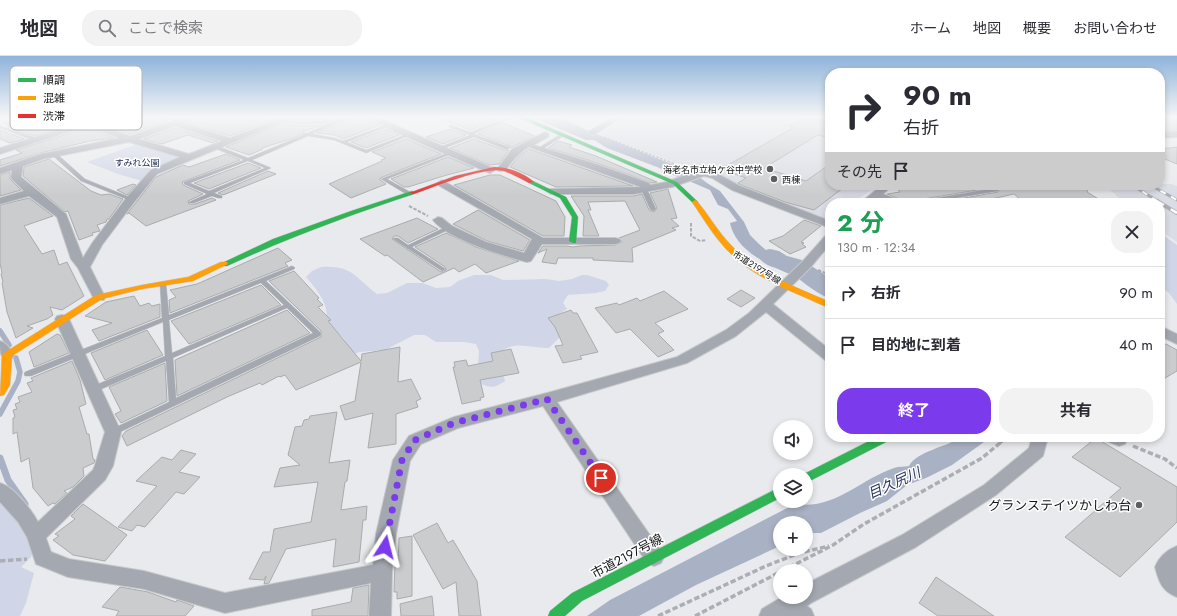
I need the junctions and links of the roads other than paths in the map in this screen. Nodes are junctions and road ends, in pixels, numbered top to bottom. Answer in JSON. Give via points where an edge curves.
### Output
{"nodes":[{"id":1,"x":25,"y":143,"type":"edge"},
{"id":2,"x":108,"y":143,"type":"edge"},
{"id":3,"x":143,"y":143,"type":"edge"},
{"id":4,"x":225,"y":143,"type":"edge"},
{"id":5,"x":284,"y":143,"type":"edge"},
{"id":6,"x":346,"y":143,"type":"edge"},
{"id":7,"x":388,"y":143,"type":"edge"},
{"id":8,"x":428,"y":143,"type":"edge"},
{"id":9,"x":452,"y":143,"type":"edge"},
{"id":10,"x":494,"y":143,"type":"edge"},
{"id":11,"x":530,"y":143,"type":"edge"},
{"id":12,"x":547,"y":143,"type":"edge"},
{"id":13,"x":581,"y":143,"type":"edge"},
{"id":14,"x":216,"y":146,"type":"junction"},
{"id":15,"x":440,"y":148,"type":"junction"},
{"id":16,"x":507,"y":148,"type":"dead end"},
{"id":17,"x":536,"y":148,"type":"joint"},
{"id":18,"x":0,"y":151,"type":"edge"},
{"id":19,"x":54,"y":154,"type":"junction"},
{"id":20,"x":452,"y":154,"type":"junction"},
{"id":21,"x":189,"y":157,"type":"junction"},
{"id":22,"x":247,"y":160,"type":"junction"},
{"id":23,"x":20,"y":164,"type":"junction"},
{"id":24,"x":502,"y":169,"type":"junction"},
{"id":25,"x":490,"y":170,"type":"junction"},
{"id":26,"x":0,"y":171,"type":"edge"},
{"id":27,"x":678,"y":181,"type":"junction"},
{"id":28,"x":442,"y":183,"type":"junction"},
{"id":29,"x":646,"y":189,"type":"junction"},
{"id":30,"x":882,"y":190,"type":"edge"},
{"id":31,"x":996,"y":190,"type":"dead end"},
{"id":32,"x":551,"y":191,"type":"junction"},
{"id":33,"x":31,"y":192,"type":"junction"},
{"id":34,"x":210,"y":193,"type":"junction"},
{"id":35,"x":410,"y":194,"type":"junction"},
{"id":36,"x":875,"y":195,"type":"junction"},
{"id":37,"x":220,"y":197,"type":"dead end"},
{"id":38,"x":871,"y":198,"type":"edge"},
{"id":39,"x":883,"y":198,"type":"edge"},
{"id":40,"x":947,"y":198,"type":"edge"},
{"id":41,"x":132,"y":199,"type":"junction"},
{"id":42,"x":0,"y":201,"type":"edge"},
{"id":43,"x":192,"y":202,"type":"dead end"},
{"id":44,"x":654,"y":209,"type":"dead end"},
{"id":45,"x":438,"y":220,"type":"road end"},
{"id":46,"x":825,"y":223,"type":"edge"},
{"id":47,"x":448,"y":228,"type":"junction"},
{"id":48,"x":396,"y":239,"type":"dead end"},
{"id":49,"x":538,"y":241,"type":"junction"},
{"id":50,"x":573,"y":241,"type":"junction"},
{"id":51,"x":615,"y":241,"type":"dead end"},
{"id":52,"x":825,"y":245,"type":"edge"},
{"id":53,"x":408,"y":247,"type":"junction"},
{"id":54,"x":84,"y":267,"type":"junction"},
{"id":55,"x":292,"y":268,"type":"dead end"},
{"id":56,"x":442,"y":269,"type":"dead end"},
{"id":57,"x":795,"y":276,"type":"junction"},
{"id":58,"x":262,"y":280,"type":"junction"},
{"id":59,"x":163,"y":284,"type":"junction"},
{"id":60,"x":99,"y":297,"type":"junction"},
{"id":61,"x":825,"y":301,"type":"edge"},
{"id":62,"x":766,"y":305,"type":"junction"},
{"id":63,"x":287,"y":306,"type":"junction"},
{"id":64,"x":62,"y":319,"type":"junction"},
{"id":65,"x":166,"y":319,"type":"junction"},
{"id":66,"x":1165,"y":333,"type":"edge"},
{"id":67,"x":1177,"y":340,"type":"edge"},
{"id":68,"x":825,"y":353,"type":"edge"},
{"id":69,"x":78,"y":354,"type":"junction"},
{"id":70,"x":4,"y":357,"type":"edge"},
{"id":71,"x":169,"y":357,"type":"junction"},
{"id":72,"x":28,"y":374,"type":"dead end"},
{"id":73,"x":94,"y":389,"type":"junction"},
{"id":74,"x":0,"y":394,"type":"edge"},
{"id":75,"x":547,"y":399,"type":"junction"},
{"id":76,"x":173,"y":404,"type":"junction"},
{"id":77,"x":113,"y":432,"type":"junction"},
{"id":78,"x":876,"y":442,"type":"edge"},
{"id":79,"x":1039,"y":442,"type":"edge"},
{"id":80,"x":813,"y":474,"type":"edge"},
{"id":81,"x":0,"y":490,"type":"edge"},
{"id":82,"x":773,"y":496,"type":"edge"},
{"id":83,"x":36,"y":536,"type":"junction"},
{"id":84,"x":1177,"y":555,"type":"edge"},
{"id":85,"x":654,"y":557,"type":"junction"},
{"id":86,"x":382,"y":572,"type":"junction"},
{"id":87,"x":1177,"y":587,"type":"edge"},
{"id":88,"x":813,"y":596,"type":"edge"},
{"id":89,"x":798,"y":604,"type":"edge"},
{"id":90,"x":224,"y":609,"type":"edge"},
{"id":91,"x":380,"y":616,"type":"edge"},
{"id":92,"x":555,"y":616,"type":"edge"},
{"id":93,"x":770,"y":616,"type":"edge"}],
"edges":[{"from":1,"to":18,"type":"street"},
{"from":2,"to":19,"type":"street"},
{"from":3,"to":21,"type":"street"},
{"from":4,"to":14,"type":"street"},
{"from":5,"to":22,"type":"lane"},
{"from":6,"to":7,"type":"lane","via":[[366,152]]},
{"from":8,"to":15,"type":"street"},
{"from":9,"to":15,"type":"lane"},
{"from":10,"to":16,"type":"lane"},
{"from":11,"to":24,"type":"street","via":[[515,151]]},
{"from":12,"to":17,"type":"lane"},
{"from":13,"to":27,"type":"street","name":"市道2197号線"},
{"from":14,"to":21,"type":"street"},
{"from":14,"to":22,"type":"lane"},
{"from":15,"to":20,"type":"street"},
{"from":17,"to":29,"type":"street","via":[[597,167],[645,185]]},
{"from":19,"to":23,"type":"street"},
{"from":19,"to":41,"type":"lane","via":[[83,180]]},
{"from":20,"to":25,"type":"street"},
{"from":20,"to":35,"type":"lane","via":[[383,179]]},
{"from":21,"to":41,"type":"street","via":[[154,172]]},
{"from":22,"to":34,"type":"lane","via":[[269,168]]},
{"from":22,"to":34,"type":"lane","via":[[186,183]]},
{"from":23,"to":26,"type":"street"},
{"from":23,"to":33,"type":"street","via":[[16,178]]},
{"from":24,"to":25,"type":"street"},
{"from":24,"to":32,"type":"street"},
{"from":25,"to":28,"type":"street","via":[[471,173]]},
{"from":27,"to":29,"type":"street"},
{"from":27,"to":46,"type":"street","via":[[704,173],[715,176],[736,188]]},
{"from":27,"to":57,"type":"street","name":"市道2197号線","via":[[732,252],[747,262]]},
{"from":28,"to":35,"type":"street"},
{"from":28,"to":49,"type":"street","via":[[538,238]]},
{"from":29,"to":32,"type":"street"},
{"from":29,"to":44,"type":"lane"},
{"from":30,"to":36,"type":"street"},
{"from":31,"to":40,"type":"lane"},
{"from":32,"to":50,"type":"street","via":[[563,196],[575,217]]},
{"from":33,"to":42,"type":"street"},
{"from":33,"to":54,"type":"street","via":[[62,216],[77,258]]},
{"from":34,"to":37,"type":"lane"},
{"from":34,"to":43,"type":"lane"},
{"from":35,"to":59,"type":"street","via":[[276,241],[190,279]]},
{"from":36,"to":38,"type":"street"},
{"from":36,"to":39,"type":"street"},
{"from":41,"to":54,"type":"street","via":[[97,244]]},
{"from":45,"to":47,"type":"street"},
{"from":47,"to":49,"type":"street","via":[[484,245],[527,258]]},
{"from":47,"to":53,"type":"lane"},
{"from":48,"to":53,"type":"lane"},
{"from":49,"to":50,"type":"street"},
{"from":50,"to":51,"type":"street"},
{"from":52,"to":57,"type":"street"},
{"from":53,"to":56,"type":"lane"},
{"from":54,"to":60,"type":"street"},
{"from":55,"to":58,"type":"lane"},
{"from":57,"to":61,"type":"street","name":"市道2197号線"},
{"from":57,"to":62,"type":"street"},
{"from":58,"to":63,"type":"lane"},
{"from":58,"to":65,"type":"lane"},
{"from":59,"to":60,"type":"street"},
{"from":59,"to":65,"type":"lane"},
{"from":60,"to":64,"type":"street"},
{"from":62,"to":68,"type":"street"},
{"from":62,"to":75,"type":"street","via":[[730,333],[682,360]]},
{"from":63,"to":71,"type":"lane"},
{"from":63,"to":76,"type":"lane","via":[[318,334]]},
{"from":64,"to":69,"type":"street"},
{"from":64,"to":70,"type":"street"},
{"from":65,"to":69,"type":"lane"},
{"from":65,"to":71,"type":"lane"},
{"from":66,"to":67,"type":"street"},
{"from":69,"to":72,"type":"lane"},
{"from":69,"to":73,"type":"street"},
{"from":70,"to":74,"type":"street","via":[[5,385]]},
{"from":71,"to":73,"type":"lane"},
{"from":71,"to":76,"type":"lane"},
{"from":73,"to":77,"type":"street"},
{"from":75,"to":85,"type":"street"},
{"from":75,"to":86,"type":"street","via":[[454,423],[415,440],[402,460],[386,534]]},
{"from":76,"to":77,"type":"lane"},
{"from":77,"to":83,"type":"street","via":[[99,475]]},
{"from":78,"to":80,"type":"street"},
{"from":79,"to":88,"type":"street","via":[[1037,451],[990,490],[909,541]]},
{"from":81,"to":83,"type":"street","via":[[25,516]]},
{"from":82,"to":85,"type":"street","name":"市道2197号線"},
{"from":83,"to":90,"type":"street","via":[[43,558],[68,568],[144,580]]},
{"from":84,"to":87,"type":"street","via":[[1165,567],[1169,582]]},
{"from":85,"to":92,"type":"street","name":"市道2197号線","via":[[577,597]]},
{"from":86,"to":90,"type":"street"},
{"from":86,"to":91,"type":"street"},
{"from":89,"to":93,"type":"street"}]}
